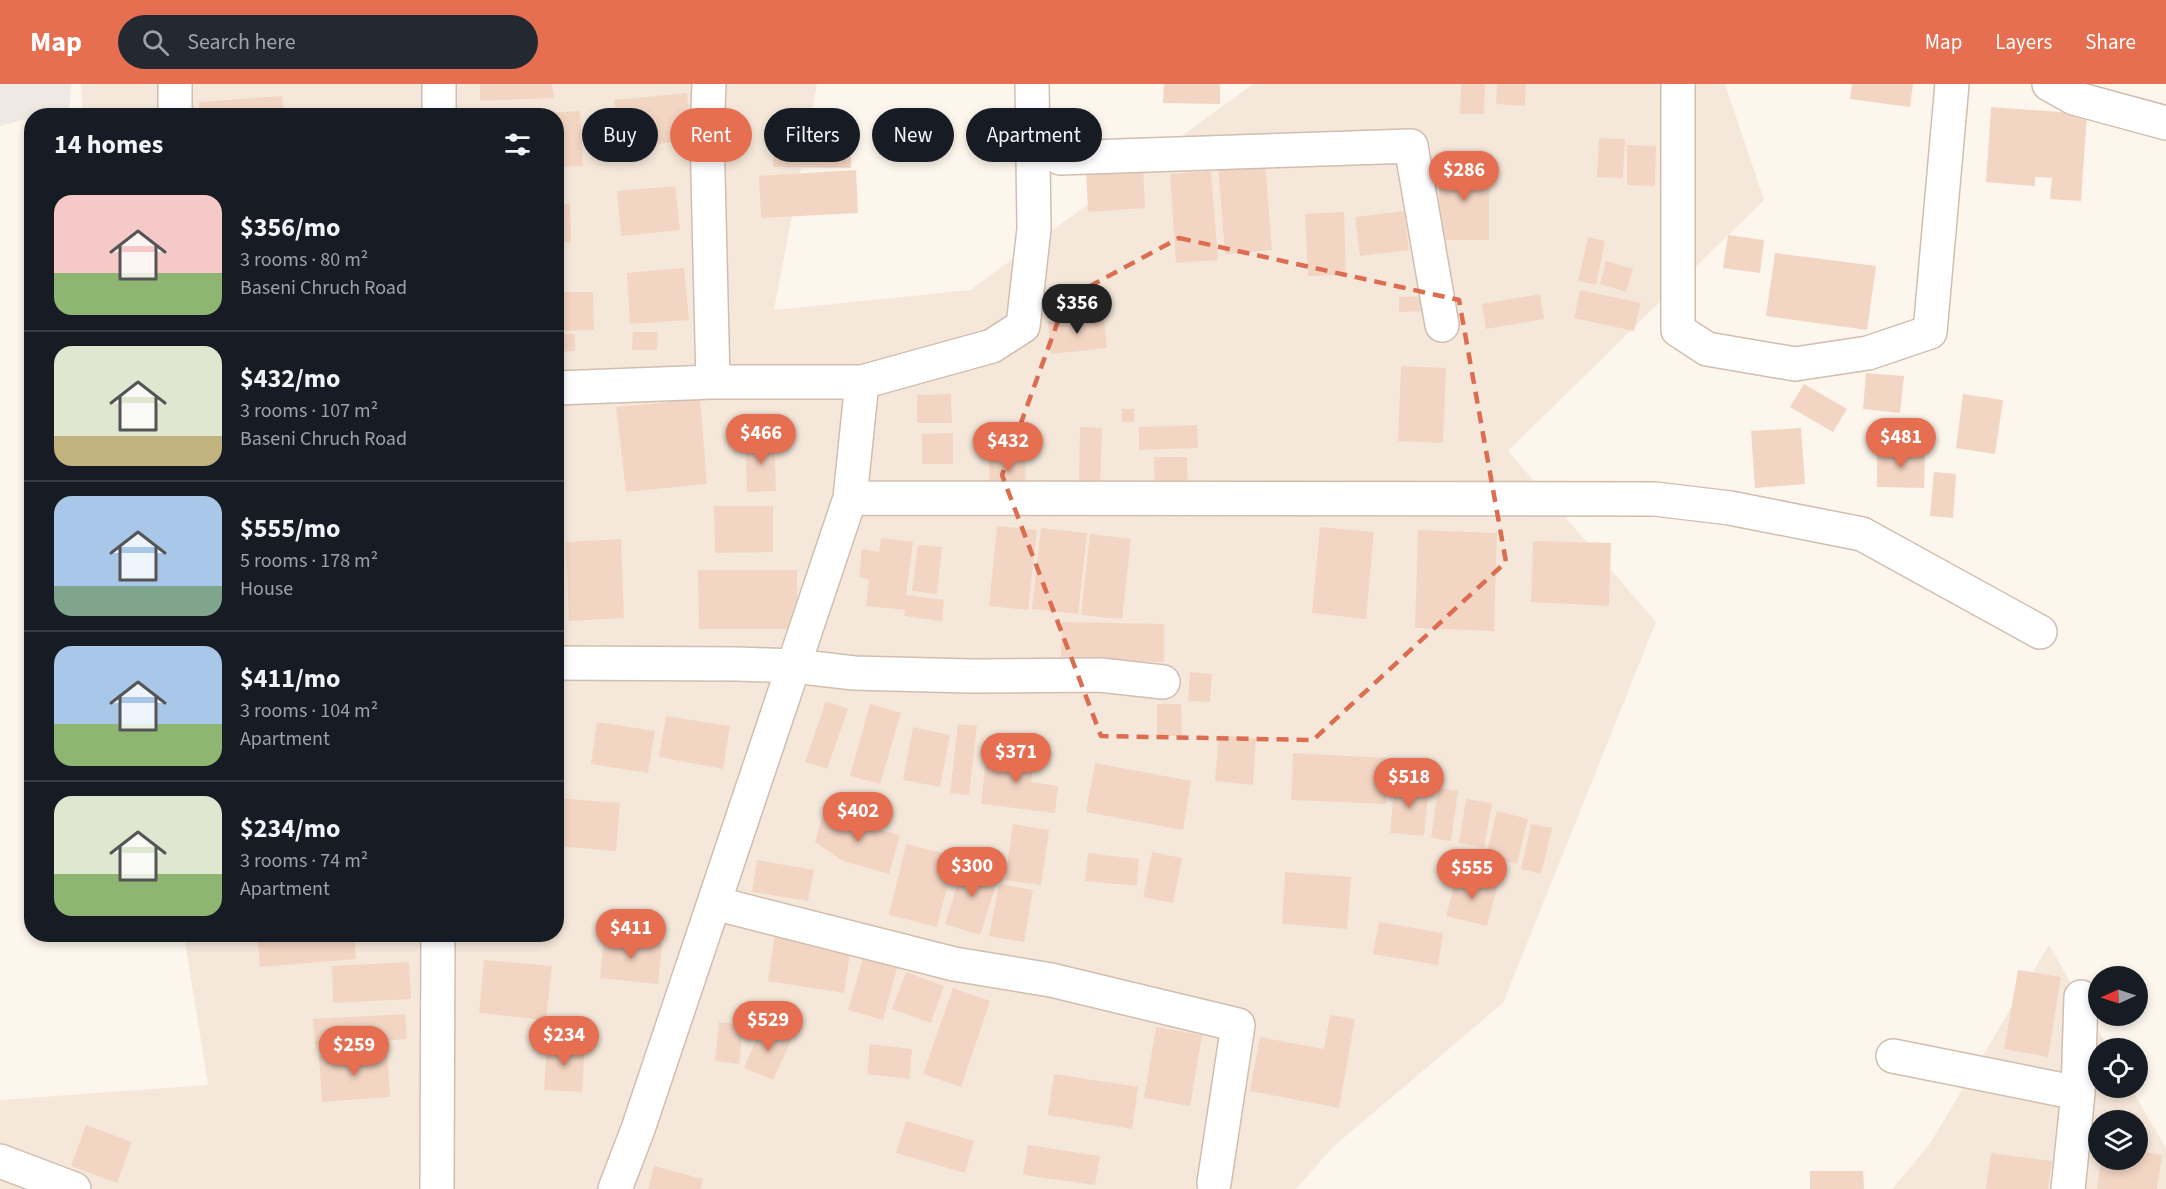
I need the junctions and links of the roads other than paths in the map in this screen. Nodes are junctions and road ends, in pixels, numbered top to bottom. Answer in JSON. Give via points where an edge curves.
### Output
{"nodes":[{"id":1,"x":175,"y":84,"type":"edge"},
{"id":2,"x":439,"y":84,"type":"edge"},
{"id":3,"x":709,"y":84,"type":"edge"},
{"id":4,"x":1032,"y":84,"type":"edge"},
{"id":5,"x":1678,"y":84,"type":"edge"},
{"id":6,"x":1952,"y":84,"type":"edge"},
{"id":7,"x":2049,"y":84,"type":"edge"},
{"id":8,"x":175,"y":108,"type":"edge"},
{"id":9,"x":439,"y":108,"type":"edge"},
{"id":10,"x":2166,"y":123,"type":"edge"},
{"id":11,"x":1102,"y":157,"type":"edge"},
{"id":12,"x":1442,"y":325,"type":"dead end"},
{"id":13,"x":713,"y":382,"type":"junction"},
{"id":14,"x":862,"y":382,"type":"junction"},
{"id":15,"x":564,"y":388,"type":"edge"},
{"id":16,"x":850,"y":498,"type":"junction"},
{"id":17,"x":2040,"y":632,"type":"dead end"},
{"id":18,"x":564,"y":663,"type":"edge"},
{"id":19,"x":794,"y":666,"type":"junction"},
{"id":20,"x":1163,"y":682,"type":"dead end"},
{"id":21,"x":714,"y":903,"type":"junction"},
{"id":22,"x":438,"y":942,"type":"edge"},
{"id":23,"x":2080,"y":997,"type":"dead end"},
{"id":24,"x":1893,"y":1056,"type":"dead end"},
{"id":25,"x":2078,"y":1093,"type":"junction"},
{"id":26,"x":0,"y":1161,"type":"edge"},
{"id":27,"x":1214,"y":1183,"type":"dead end"},
{"id":28,"x":75,"y":1189,"type":"edge"},
{"id":29,"x":437,"y":1189,"type":"edge"},
{"id":30,"x":615,"y":1189,"type":"edge"},
{"id":31,"x":2068,"y":1189,"type":"edge"}],
"edges":[{"from":1,"to":8,"type":"street"},
{"from":2,"to":9,"type":"street"},
{"from":3,"to":13,"type":"street"},
{"from":4,"to":14,"type":"street","via":[[1034,229],[1023,326],[992,346]]},
{"from":5,"to":6,"type":"street","via":[[1678,330],[1707,349],[1795,364],[1868,353],[1930,332]]},
{"from":7,"to":10,"type":"street","via":[[2074,98]]},
{"from":11,"to":12,"type":"street","via":[[1411,146]]},
{"from":13,"to":14,"type":"street"},
{"from":13,"to":15,"type":"street"},
{"from":14,"to":16,"type":"street"},
{"from":16,"to":17,"type":"street","via":[[1666,501],[1730,508],[1862,534]]},
{"from":16,"to":19,"type":"street"},
{"from":18,"to":19,"type":"street"},
{"from":19,"to":20,"type":"street","via":[[970,676],[1100,675]]},
{"from":19,"to":21,"type":"street"},
{"from":21,"to":27,"type":"street","via":[[954,964],[1051,980],[1239,1025]]},
{"from":21,"to":30,"type":"street"},
{"from":22,"to":29,"type":"street"},
{"from":23,"to":25,"type":"street"},
{"from":24,"to":25,"type":"street"},
{"from":25,"to":31,"type":"street"},
{"from":26,"to":28,"type":"street"}]}
